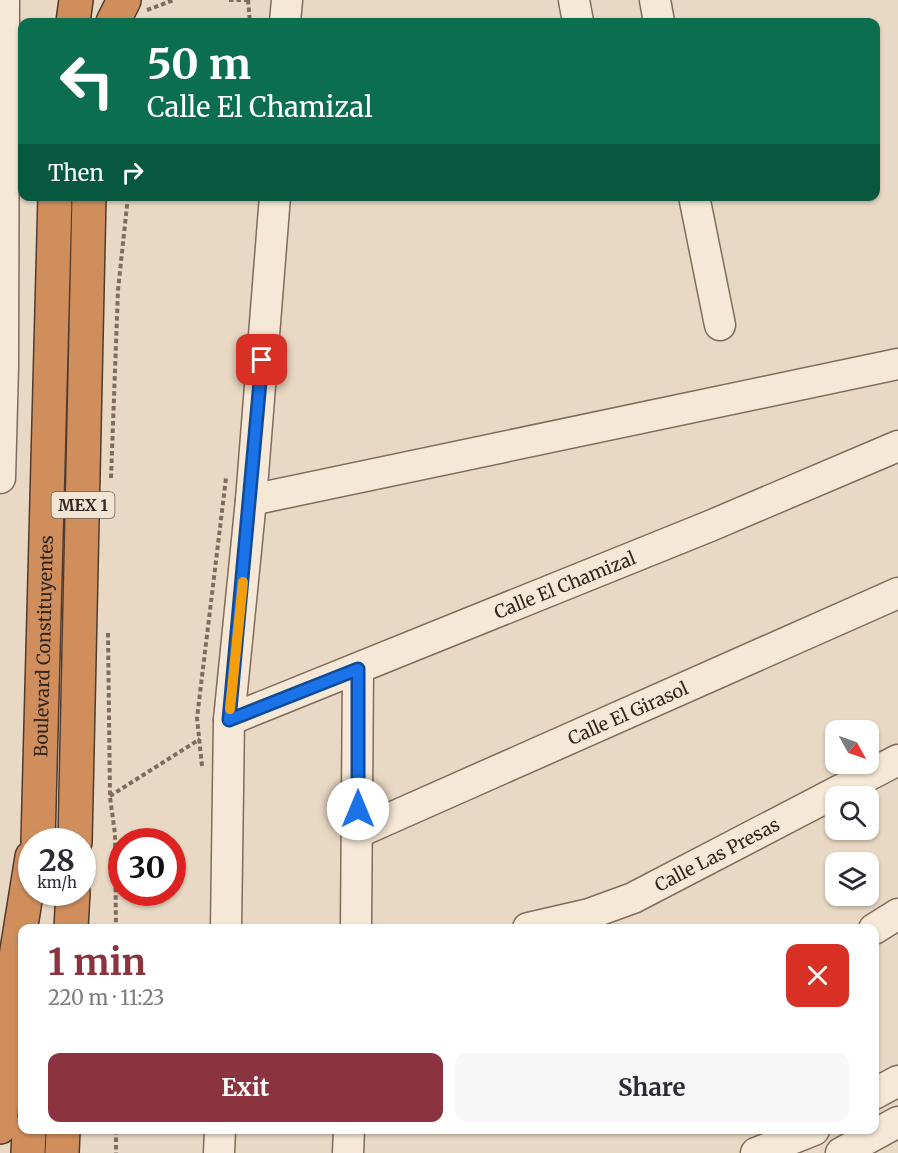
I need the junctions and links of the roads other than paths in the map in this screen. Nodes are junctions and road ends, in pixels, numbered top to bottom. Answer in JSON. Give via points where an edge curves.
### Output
{"nodes":[{"id":1,"x":4,"y":0,"type":"edge"},
{"id":2,"x":53,"y":0,"type":"edge"},
{"id":3,"x":76,"y":0,"type":"edge"},
{"id":4,"x":109,"y":0,"type":"edge"},
{"id":5,"x":286,"y":0,"type":"edge"},
{"id":6,"x":574,"y":0,"type":"edge"},
{"id":7,"x":655,"y":0,"type":"edge"},
{"id":8,"x":53,"y":18,"type":"edge"},
{"id":9,"x":74,"y":18,"type":"edge"},
{"id":10,"x":106,"y":18,"type":"edge"},
{"id":11,"x":285,"y":18,"type":"edge"},
{"id":12,"x":577,"y":18,"type":"edge"},
{"id":13,"x":658,"y":18,"type":"edge"},
{"id":14,"x":55,"y":201,"type":"edge"},
{"id":15,"x":89,"y":201,"type":"edge"},
{"id":16,"x":275,"y":201,"type":"edge"},
{"id":17,"x":695,"y":201,"type":"edge"},
{"id":18,"x":720,"y":325,"type":"dead end"},
{"id":19,"x":898,"y":364,"type":"edge"},
{"id":20,"x":2,"y":366,"type":"edge"},
{"id":21,"x":898,"y":446,"type":"edge"},
{"id":22,"x":0,"y":478,"type":"edge"},
{"id":23,"x":251,"y":500,"type":"junction"},
{"id":24,"x":898,"y":593,"type":"edge"},
{"id":25,"x":358,"y":669,"type":"junction"},
{"id":26,"x":229,"y":720,"type":"junction"},
{"id":27,"x":898,"y":760,"type":"edge"},
{"id":28,"x":37,"y":828,"type":"edge"},
{"id":29,"x":76,"y":828,"type":"edge"},
{"id":30,"x":358,"y":832,"type":"junction"},
{"id":31,"x":24,"y":906,"type":"edge"},
{"id":32,"x":36,"y":906,"type":"edge"},
{"id":33,"x":72,"y":906,"type":"edge"},
{"id":34,"x":78,"y":906,"type":"edge"},
{"id":35,"x":898,"y":914,"type":"edge"},
{"id":36,"x":21,"y":924,"type":"edge"},
{"id":37,"x":35,"y":924,"type":"edge"},
{"id":38,"x":71,"y":924,"type":"edge"},
{"id":39,"x":79,"y":924,"type":"edge"},
{"id":40,"x":226,"y":924,"type":"edge"},
{"id":41,"x":356,"y":924,"type":"edge"},
{"id":42,"x":545,"y":924,"type":"edge"},
{"id":43,"x":879,"y":926,"type":"edge"},
{"id":44,"x":18,"y":944,"type":"edge"},
{"id":45,"x":898,"y":1081,"type":"edge"},
{"id":46,"x":879,"y":1092,"type":"edge"},
{"id":47,"x":898,"y":1122,"type":"edge"},
{"id":48,"x":0,"y":1127,"type":"edge"},
{"id":49,"x":879,"y":1132,"type":"edge"},
{"id":50,"x":29,"y":1134,"type":"edge"},
{"id":51,"x":63,"y":1134,"type":"edge"},
{"id":52,"x":83,"y":1134,"type":"edge"},
{"id":53,"x":220,"y":1134,"type":"edge"},
{"id":54,"x":350,"y":1134,"type":"edge"},
{"id":55,"x":804,"y":1134,"type":"edge"},
{"id":56,"x":876,"y":1134,"type":"edge"},
{"id":57,"x":28,"y":1153,"type":"edge"},
{"id":58,"x":62,"y":1153,"type":"edge"},
{"id":59,"x":83,"y":1153,"type":"edge"},
{"id":60,"x":219,"y":1153,"type":"edge"},
{"id":61,"x":348,"y":1153,"type":"edge"},
{"id":62,"x":756,"y":1153,"type":"edge"},
{"id":63,"x":841,"y":1153,"type":"edge"}],
"edges":[{"from":1,"to":20,"type":"street"},
{"from":2,"to":8,"type":"highway"},
{"from":3,"to":9,"type":"highway"},
{"from":4,"to":10,"type":"highway"},
{"from":5,"to":11,"type":"street"},
{"from":6,"to":12,"type":"street"},
{"from":7,"to":13,"type":"street"},
{"from":14,"to":28,"type":"highway","name":"Boulevard Constituyentes","number":"MEX 1"},
{"from":15,"to":29,"type":"highway","name":"Boulevard Constituyentes","number":"MEX 1"},
{"from":16,"to":23,"type":"street"},
{"from":17,"to":18,"type":"street"},
{"from":19,"to":23,"type":"street"},
{"from":20,"to":22,"type":"street"},
{"from":21,"to":25,"type":"street","name":"Calle El Chamizal"},
{"from":23,"to":26,"type":"street"},
{"from":24,"to":30,"type":"street","name":"Calle El Girasol"},
{"from":25,"to":26,"type":"street","name":"Calle El Chamizal"},
{"from":25,"to":30,"type":"street"},
{"from":26,"to":40,"type":"street"},
{"from":27,"to":42,"type":"street","name":"Calle Las Presas","via":[[633,898]]},
{"from":30,"to":41,"type":"street"},
{"from":31,"to":36,"type":"highway"},
{"from":32,"to":37,"type":"highway"},
{"from":33,"to":38,"type":"highway"},
{"from":34,"to":39,"type":"highway"},
{"from":35,"to":43,"type":"street"},
{"from":44,"to":48,"type":"highway","via":[[10,994]]},
{"from":45,"to":46,"type":"street"},
{"from":47,"to":49,"type":"street"},
{"from":50,"to":57,"type":"highway"},
{"from":51,"to":58,"type":"highway"},
{"from":52,"to":59,"type":"highway"},
{"from":53,"to":60,"type":"street"},
{"from":54,"to":61,"type":"street"},
{"from":55,"to":62,"type":"street"},
{"from":56,"to":63,"type":"street"}]}
